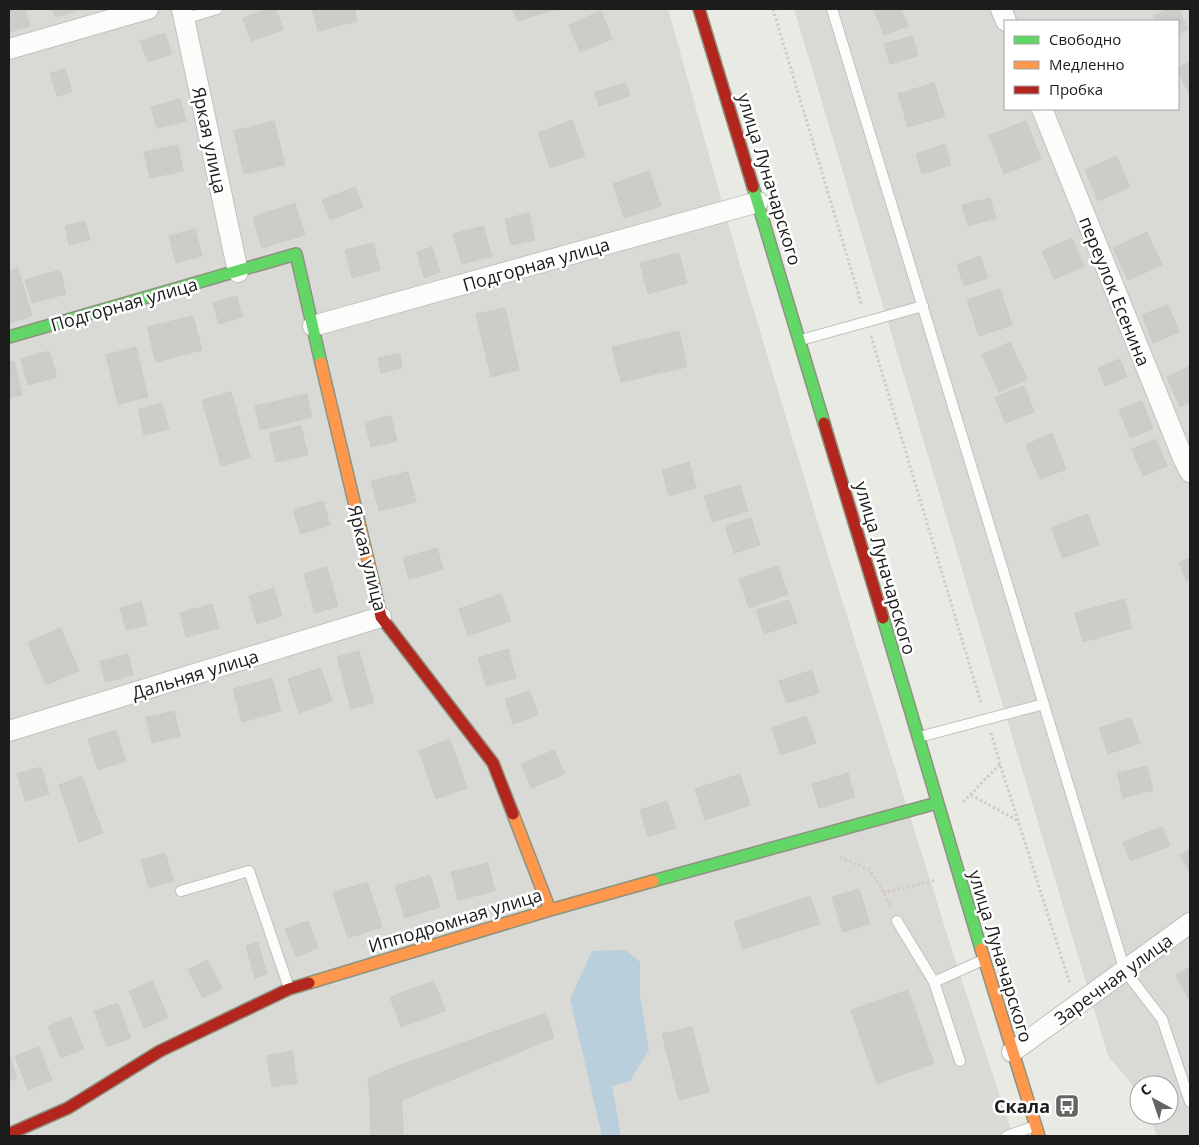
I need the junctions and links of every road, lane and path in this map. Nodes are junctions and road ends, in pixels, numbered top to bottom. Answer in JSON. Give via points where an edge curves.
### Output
{"nodes":[{"id":1,"x":148,"y":9,"type":"edge"},
{"id":2,"x":217,"y":9,"type":"edge"},
{"id":3,"x":699,"y":9,"type":"edge"},
{"id":4,"x":773,"y":9,"type":"edge"},
{"id":5,"x":832,"y":9,"type":"edge"},
{"id":6,"x":183,"y":14,"type":"edge"},
{"id":7,"x":9,"y":48,"type":"edge"},
{"id":8,"x":1042,"y":110,"type":"edge"},
{"id":9,"x":758,"y":202,"type":"junction"},
{"id":10,"x":296,"y":254,"type":"joint"},
{"id":11,"x":238,"y":272,"type":"junction"},
{"id":12,"x":923,"y":306,"type":"junction"},
{"id":13,"x":866,"y":322,"type":"junction"},
{"id":14,"x":314,"y":326,"type":"junction"},
{"id":15,"x":9,"y":337,"type":"edge"},
{"id":16,"x":800,"y":341,"type":"junction"},
{"id":17,"x":1190,"y":472,"type":"edge"},
{"id":18,"x":380,"y":617,"type":"junction"},
{"id":19,"x":1044,"y":704,"type":"junction"},
{"id":20,"x":986,"y":719,"type":"junction"},
{"id":21,"x":9,"y":731,"type":"edge"},
{"id":22,"x":918,"y":737,"type":"junction"},
{"id":23,"x":1000,"y":764,"type":"junction"},
{"id":24,"x":971,"y":794,"type":"junction"},
{"id":25,"x":937,"y":803,"type":"junction"},
{"id":26,"x":960,"y":806,"type":"dead end"},
{"id":27,"x":1018,"y":821,"type":"junction"},
{"id":28,"x":818,"y":836,"type":"junction"},
{"id":29,"x":959,"y":874,"type":"junction"},
{"id":30,"x":181,"y":891,"type":"dead end"},
{"id":31,"x":884,"y":893,"type":"junction"},
{"id":32,"x":550,"y":910,"type":"junction"},
{"id":33,"x":897,"y":921,"type":"joint"},
{"id":34,"x":1190,"y":923,"type":"edge"},
{"id":35,"x":984,"y":960,"type":"junction"},
{"id":36,"x":1125,"y":971,"type":"junction"},
{"id":37,"x":934,"y":982,"type":"junction"},
{"id":38,"x":289,"y":989,"type":"junction"},
{"id":39,"x":1076,"y":1006,"type":"junction"},
{"id":40,"x":1012,"y":1052,"type":"junction"},
{"id":41,"x":960,"y":1061,"type":"dead end"},
{"id":42,"x":1190,"y":1102,"type":"edge"},
{"id":43,"x":1037,"y":1131,"type":"edge"},
{"id":44,"x":9,"y":1134,"type":"edge"},
{"id":45,"x":1007,"y":1136,"type":"edge"}],
"edges":[{"from":1,"to":7,"type":"street"},
{"from":2,"to":6,"type":"lane"},
{"from":3,"to":9,"type":"street","name":"улица Луначарского"},
{"from":4,"to":13,"type":"path"},
{"from":5,"to":12,"type":"lane"},
{"from":6,"to":11,"type":"street","name":"Яркая улица"},
{"from":8,"to":17,"type":"street","name":"переулок Есенина"},
{"from":9,"to":14,"type":"street","name":"Подгорная улица"},
{"from":9,"to":16,"type":"street","name":"улица Луначарского"},
{"from":10,"to":11,"type":"street","name":"Подгорная улица"},
{"from":10,"to":14,"type":"street","name":"Яркая улица"},
{"from":11,"to":15,"type":"street","name":"Подгорная улица"},
{"from":12,"to":13,"type":"lane"},
{"from":12,"to":19,"type":"lane"},
{"from":13,"to":16,"type":"lane"},
{"from":13,"to":20,"type":"path"},
{"from":14,"to":18,"type":"street","name":"Яркая улица"},
{"from":16,"to":22,"type":"street","name":"улица Луначарского"},
{"from":18,"to":21,"type":"street","name":"Дальняя улица"},
{"from":18,"to":32,"type":"street","name":"Яркая улица","via":[[493,763]]},
{"from":19,"to":20,"type":"lane"},
{"from":19,"to":36,"type":"lane"},
{"from":20,"to":22,"type":"lane"},
{"from":20,"to":23,"type":"path"},
{"from":22,"to":25,"type":"street","name":"улица Луначарского"},
{"from":23,"to":24,"type":"path"},
{"from":23,"to":27,"type":"path"},
{"from":24,"to":26,"type":"path"},
{"from":24,"to":27,"type":"path"},
{"from":25,"to":28,"type":"street","name":"Ипподромная улица"},
{"from":25,"to":29,"type":"street","name":"улица Луначарского"},
{"from":27,"to":39,"type":"path"},
{"from":28,"to":31,"type":"path","via":[[828,850],[869,870]]},
{"from":28,"to":32,"type":"street","name":"Ипподромная улица"},
{"from":29,"to":31,"type":"path"},
{"from":29,"to":35,"type":"street","name":"улица Луначарского"},
{"from":30,"to":38,"type":"lane","via":[[249,871]]},
{"from":31,"to":33,"type":"path"},
{"from":32,"to":38,"type":"street","name":"Ипподромная улица"},
{"from":33,"to":37,"type":"lane"},
{"from":34,"to":36,"type":"street","name":"Заречная улица"},
{"from":35,"to":37,"type":"lane"},
{"from":35,"to":40,"type":"street","name":"улица Луначарского"},
{"from":36,"to":39,"type":"street","name":"Заречная улица"},
{"from":36,"to":42,"type":"lane","via":[[1162,1019]]},
{"from":37,"to":41,"type":"lane"},
{"from":38,"to":44,"type":"street","name":"Ипподромная улица","via":[[160,1051],[68,1108]]},
{"from":39,"to":40,"type":"street","name":"Заречная улица"},
{"from":40,"to":43,"type":"street","name":"улица Луначарского"},
{"from":43,"to":45,"type":"lane"}]}
